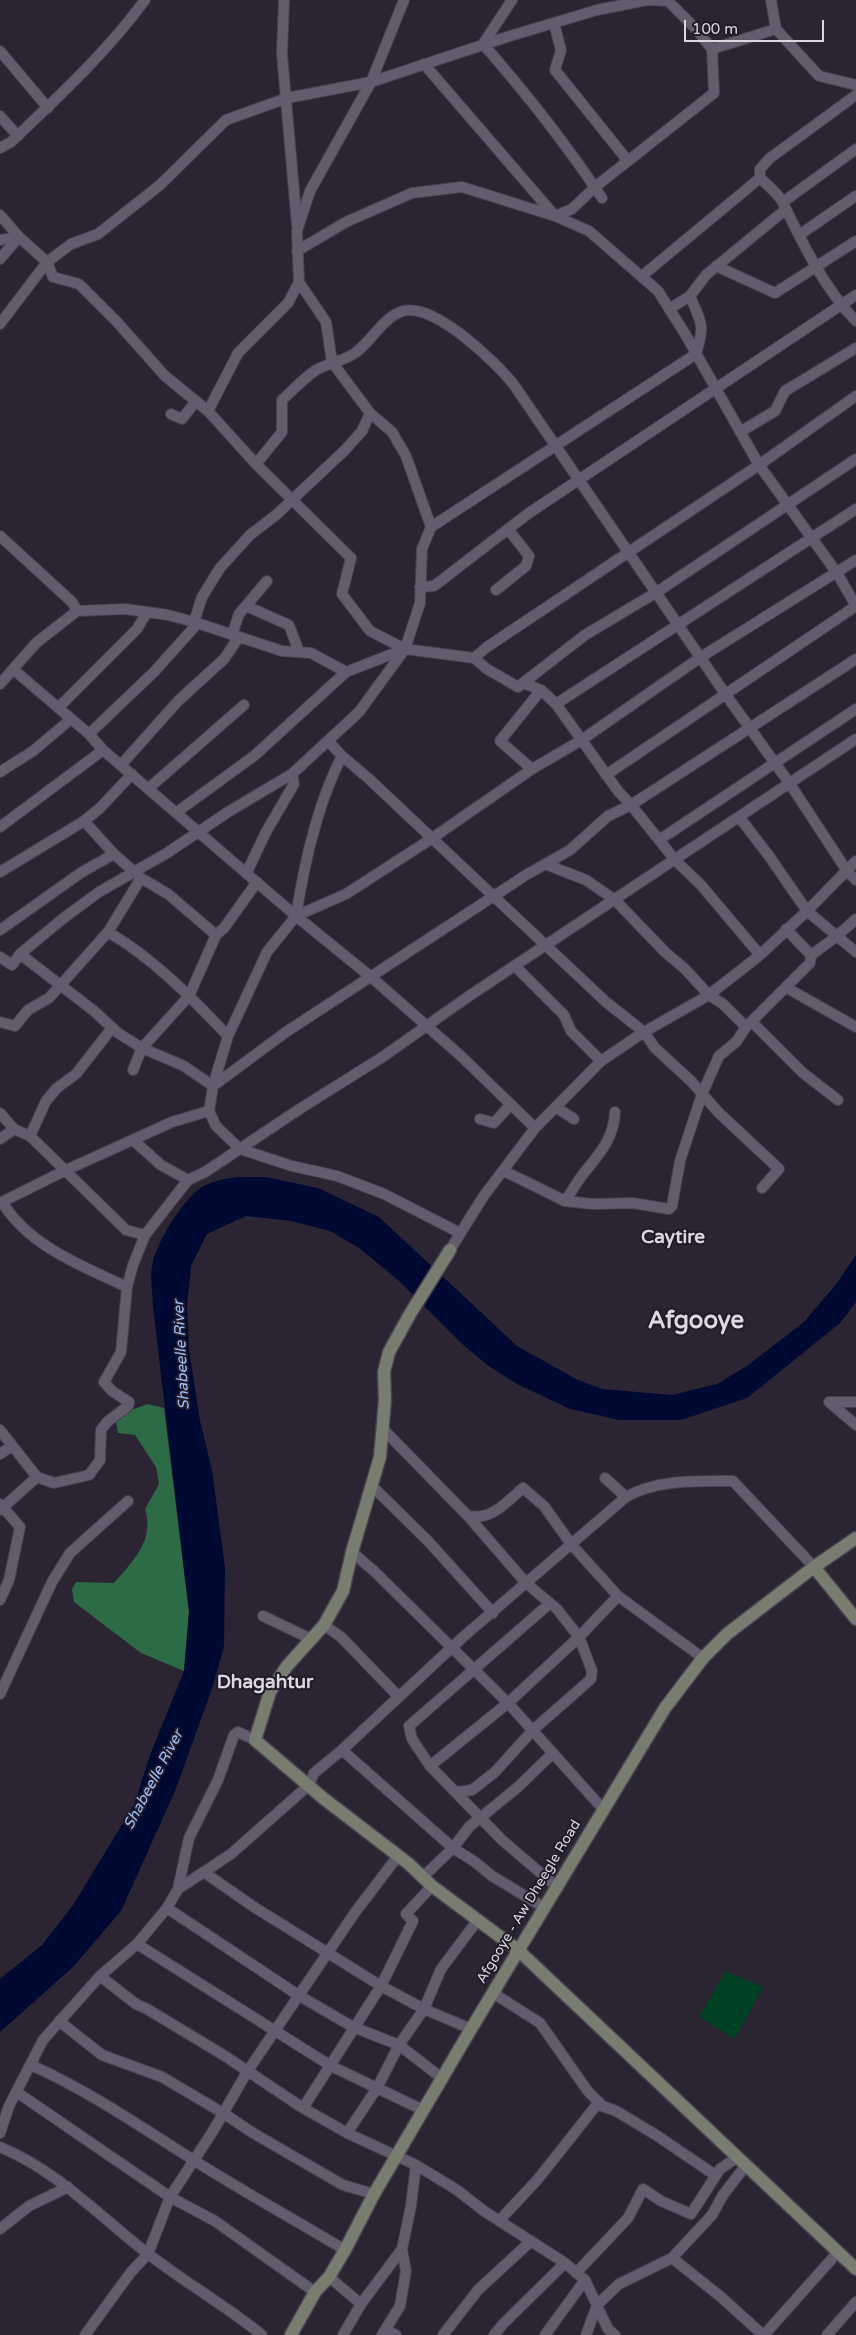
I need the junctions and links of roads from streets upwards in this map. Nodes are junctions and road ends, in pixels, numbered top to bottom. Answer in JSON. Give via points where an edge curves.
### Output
{"nodes":[{"id":1,"x":145,"y":0,"type":"edge"},
{"id":2,"x":284,"y":0,"type":"edge"},
{"id":3,"x":404,"y":0,"type":"edge"},
{"id":4,"x":512,"y":0,"type":"edge"},
{"id":5,"x":771,"y":0,"type":"edge"},
{"id":6,"x":667,"y":1,"type":"edge"},
{"id":7,"x":554,"y":23,"type":"junction"},
{"id":8,"x":776,"y":29,"type":"junction"},
{"id":9,"x":483,"y":44,"type":"junction"},
{"id":10,"x":712,"y":49,"type":"junction"},
{"id":11,"x":0,"y":51,"type":"edge"},
{"id":12,"x":424,"y":64,"type":"junction"},
{"id":13,"x":371,"y":82,"type":"junction"},
{"id":14,"x":856,"y":85,"type":"edge"},
{"id":15,"x":856,"y":95,"type":"edge"},
{"id":16,"x":287,"y":98,"type":"junction"},
{"id":17,"x":48,"y":108,"type":"junction"},
{"id":18,"x":0,"y":116,"type":"edge"},
{"id":19,"x":18,"y":136,"type":"junction"},
{"id":20,"x":0,"y":148,"type":"edge"},
{"id":21,"x":856,"y":149,"type":"edge"},
{"id":22,"x":628,"y":161,"type":"junction"},
{"id":23,"x":760,"y":178,"type":"junction"},
{"id":24,"x":595,"y":187,"type":"junction"},
{"id":25,"x":856,"y":196,"type":"edge"},
{"id":26,"x":602,"y":198,"type":"dead end"},
{"id":27,"x":784,"y":206,"type":"junction"},
{"id":28,"x":0,"y":215,"type":"edge"},
{"id":29,"x":555,"y":216,"type":"junction"},
{"id":30,"x":297,"y":230,"type":"junction"},
{"id":31,"x":800,"y":235,"type":"junction"},
{"id":32,"x":19,"y":237,"type":"junction"},
{"id":33,"x":0,"y":240,"type":"edge"},
{"id":34,"x":856,"y":241,"type":"edge"},
{"id":35,"x":297,"y":251,"type":"junction"},
{"id":36,"x":0,"y":259,"type":"edge"},
{"id":37,"x":47,"y":262,"type":"junction"},
{"id":38,"x":716,"y":266,"type":"junction"},
{"id":39,"x":816,"y":266,"type":"junction"},
{"id":40,"x":642,"y":276,"type":"junction"},
{"id":41,"x":299,"y":282,"type":"junction"},
{"id":42,"x":856,"y":295,"type":"edge"},
{"id":43,"x":690,"y":296,"type":"junction"},
{"id":44,"x":841,"y":305,"type":"junction"},
{"id":45,"x":669,"y":309,"type":"junction"},
{"id":46,"x":856,"y":321,"type":"edge"},
{"id":47,"x":0,"y":324,"type":"edge"},
{"id":48,"x":856,"y":348,"type":"edge"},
{"id":49,"x":696,"y":354,"type":"junction"},
{"id":50,"x":332,"y":362,"type":"junction"},
{"id":51,"x":715,"y":388,"type":"junction"},
{"id":52,"x":856,"y":396,"type":"edge"},
{"id":53,"x":196,"y":401,"type":"junction"},
{"id":54,"x":208,"y":411,"type":"junction"},
{"id":55,"x":171,"y":414,"type":"dead end"},
{"id":56,"x":370,"y":414,"type":"junction"},
{"id":57,"x":740,"y":432,"type":"junction"},
{"id":58,"x":555,"y":445,"type":"junction"},
{"id":59,"x":856,"y":459,"type":"edge"},
{"id":60,"x":256,"y":464,"type":"junction"},
{"id":61,"x":759,"y":465,"type":"junction"},
{"id":62,"x":580,"y":480,"type":"junction"},
{"id":63,"x":292,"y":499,"type":"junction"},
{"id":64,"x":788,"y":504,"type":"junction"},
{"id":65,"x":856,"y":509,"type":"edge"},
{"id":66,"x":431,"y":527,"type":"junction"},
{"id":67,"x":508,"y":529,"type":"junction"},
{"id":68,"x":0,"y":536,"type":"edge"},
{"id":69,"x":812,"y":537,"type":"junction"},
{"id":70,"x":630,"y":552,"type":"junction"},
{"id":71,"x":856,"y":560,"type":"edge"},
{"id":72,"x":837,"y":573,"type":"junction"},
{"id":73,"x":267,"y":581,"type":"dead end"},
{"id":74,"x":420,"y":587,"type":"junction"},
{"id":75,"x":496,"y":590,"type":"dead end"},
{"id":76,"x":657,"y":592,"type":"junction"},
{"id":77,"x":246,"y":606,"type":"junction"},
{"id":78,"x":856,"y":606,"type":"edge"},
{"id":79,"x":77,"y":611,"type":"junction"},
{"id":80,"x":147,"y":612,"type":"junction"},
{"id":81,"x":196,"y":622,"type":"junction"},
{"id":82,"x":679,"y":624,"type":"junction"},
{"id":83,"x":236,"y":636,"type":"junction"},
{"id":84,"x":405,"y":649,"type":"junction"},
{"id":85,"x":299,"y":652,"type":"junction"},
{"id":86,"x":702,"y":657,"type":"junction"},
{"id":87,"x":474,"y":658,"type":"junction"},
{"id":88,"x":856,"y":659,"type":"edge"},
{"id":89,"x":14,"y":670,"type":"junction"},
{"id":90,"x":346,"y":672,"type":"junction"},
{"id":91,"x":523,"y":683,"type":"junction"},
{"id":92,"x":0,"y":684,"type":"edge"},
{"id":93,"x":541,"y":690,"type":"junction"},
{"id":94,"x":726,"y":696,"type":"junction"},
{"id":95,"x":556,"y":704,"type":"junction"},
{"id":96,"x":244,"y":705,"type":"dead end"},
{"id":97,"x":58,"y":708,"type":"junction"},
{"id":98,"x":856,"y":709,"type":"edge"},
{"id":99,"x":71,"y":719,"type":"junction"},
{"id":100,"x":751,"y":729,"type":"junction"},
{"id":101,"x":89,"y":734,"type":"junction"},
{"id":102,"x":856,"y":740,"type":"edge"},
{"id":103,"x":580,"y":741,"type":"junction"},
{"id":104,"x":329,"y":742,"type":"junction"},
{"id":105,"x":103,"y":750,"type":"junction"},
{"id":106,"x":342,"y":756,"type":"junction"},
{"id":107,"x":774,"y":763,"type":"junction"},
{"id":108,"x":121,"y":764,"type":"junction"},
{"id":109,"x":532,"y":769,"type":"junction"},
{"id":110,"x":0,"y":772,"type":"edge"},
{"id":111,"x":132,"y":774,"type":"junction"},
{"id":112,"x":292,"y":774,"type":"junction"},
{"id":113,"x":606,"y":775,"type":"junction"},
{"id":114,"x":790,"y":784,"type":"junction"},
{"id":115,"x":149,"y":788,"type":"junction"},
{"id":116,"x":631,"y":805,"type":"junction"},
{"id":117,"x":177,"y":812,"type":"junction"},
{"id":118,"x":740,"y":818,"type":"junction"},
{"id":119,"x":84,"y":821,"type":"junction"},
{"id":120,"x":0,"y":827,"type":"edge"},
{"id":121,"x":200,"y":832,"type":"junction"},
{"id":122,"x":431,"y":839,"type":"junction"},
{"id":123,"x":660,"y":840,"type":"junction"},
{"id":124,"x":114,"y":854,"type":"junction"},
{"id":125,"x":676,"y":860,"type":"junction"},
{"id":126,"x":856,"y":861,"type":"edge"},
{"id":127,"x":546,"y":864,"type":"junction"},
{"id":128,"x":847,"y":871,"type":"junction"},
{"id":129,"x":0,"y":872,"type":"edge"},
{"id":130,"x":248,"y":872,"type":"junction"},
{"id":131,"x":137,"y":875,"type":"junction"},
{"id":132,"x":856,"y":880,"type":"edge"},
{"id":133,"x":257,"y":882,"type":"junction"},
{"id":134,"x":493,"y":896,"type":"junction"},
{"id":135,"x":616,"y":900,"type":"junction"},
{"id":136,"x":807,"y":911,"type":"junction"},
{"id":137,"x":296,"y":916,"type":"junction"},
{"id":138,"x":856,"y":919,"type":"edge"},
{"id":139,"x":786,"y":929,"type":"junction"},
{"id":140,"x":0,"y":930,"type":"edge"},
{"id":141,"x":108,"y":932,"type":"junction"},
{"id":142,"x":216,"y":935,"type":"junction"},
{"id":143,"x":836,"y":937,"type":"junction"},
{"id":144,"x":545,"y":946,"type":"junction"},
{"id":145,"x":856,"y":952,"type":"edge"},
{"id":146,"x":20,"y":954,"type":"junction"},
{"id":147,"x":760,"y":954,"type":"junction"},
{"id":148,"x":811,"y":955,"type":"junction"},
{"id":149,"x":0,"y":957,"type":"edge"},
{"id":150,"x":515,"y":966,"type":"junction"},
{"id":151,"x":371,"y":977,"type":"junction"},
{"id":152,"x":61,"y":986,"type":"junction"},
{"id":153,"x":786,"y":988,"type":"junction"},
{"id":154,"x":709,"y":995,"type":"junction"},
{"id":155,"x":189,"y":996,"type":"junction"},
{"id":156,"x":0,"y":1022,"type":"edge"},
{"id":157,"x":749,"y":1025,"type":"junction"},
{"id":158,"x":428,"y":1027,"type":"junction"},
{"id":159,"x":856,"y":1027,"type":"edge"},
{"id":160,"x":112,"y":1028,"type":"junction"},
{"id":161,"x":644,"y":1032,"type":"junction"},
{"id":162,"x":228,"y":1036,"type":"junction"},
{"id":163,"x":142,"y":1048,"type":"junction"},
{"id":164,"x":602,"y":1061,"type":"junction"},
{"id":165,"x":133,"y":1070,"type":"dead end"},
{"id":166,"x":213,"y":1086,"type":"junction"},
{"id":167,"x":702,"y":1094,"type":"junction"},
{"id":168,"x":838,"y":1100,"type":"dead end"},
{"id":169,"x":510,"y":1104,"type":"junction"},
{"id":170,"x":557,"y":1108,"type":"junction"},
{"id":171,"x":209,"y":1112,"type":"junction"},
{"id":172,"x":615,"y":1112,"type":"dead end"},
{"id":173,"x":0,"y":1114,"type":"edge"},
{"id":174,"x":480,"y":1119,"type":"dead end"},
{"id":175,"x":574,"y":1119,"type":"dead end"},
{"id":176,"x":535,"y":1128,"type":"junction"},
{"id":177,"x":14,"y":1129,"type":"junction"},
{"id":178,"x":30,"y":1136,"type":"junction"},
{"id":179,"x":0,"y":1139,"type":"edge"},
{"id":180,"x":133,"y":1140,"type":"junction"},
{"id":181,"x":240,"y":1149,"type":"junction"},
{"id":182,"x":64,"y":1170,"type":"junction"},
{"id":183,"x":504,"y":1171,"type":"junction"},
{"id":184,"x":188,"y":1180,"type":"junction"},
{"id":185,"x":762,"y":1188,"type":"dead end"},
{"id":186,"x":565,"y":1201,"type":"junction"},
{"id":187,"x":1,"y":1203,"type":"edge"},
{"id":188,"x":460,"y":1234,"type":"junction"},
{"id":189,"x":145,"y":1235,"type":"junction"},
{"id":190,"x":450,"y":1250,"type":"joint"},
{"id":191,"x":127,"y":1287,"type":"junction"},
{"id":192,"x":856,"y":1402,"type":"edge"},
{"id":193,"x":856,"y":1425,"type":"edge"},
{"id":194,"x":383,"y":1429,"type":"junction"},
{"id":195,"x":0,"y":1430,"type":"edge"},
{"id":196,"x":12,"y":1446,"type":"junction"},
{"id":197,"x":0,"y":1454,"type":"edge"},
{"id":198,"x":37,"y":1477,"type":"junction"},
{"id":199,"x":605,"y":1478,"type":"dead end"},
{"id":200,"x":372,"y":1486,"type":"junction"},
{"id":201,"x":626,"y":1497,"type":"junction"},
{"id":202,"x":128,"y":1501,"type":"dead end"},
{"id":203,"x":1,"y":1508,"type":"edge"},
{"id":204,"x":468,"y":1516,"type":"junction"},
{"id":205,"x":856,"y":1538,"type":"edge"},
{"id":206,"x":571,"y":1544,"type":"junction"},
{"id":207,"x":352,"y":1552,"type":"junction"},
{"id":208,"x":814,"y":1567,"type":"junction"},
{"id":209,"x":526,"y":1583,"type":"junction"},
{"id":210,"x":618,"y":1596,"type":"junction"},
{"id":211,"x":0,"y":1600,"type":"edge"},
{"id":212,"x":549,"y":1604,"type":"junction"},
{"id":213,"x":493,"y":1613,"type":"junction"},
{"id":214,"x":263,"y":1616,"type":"dead end"},
{"id":215,"x":856,"y":1619,"type":"edge"},
{"id":216,"x":324,"y":1625,"type":"junction"},
{"id":217,"x":579,"y":1637,"type":"junction"},
{"id":218,"x":311,"y":1639,"type":"junction"},
{"id":219,"x":452,"y":1648,"type":"junction"},
{"id":220,"x":703,"y":1658,"type":"junction"},
{"id":221,"x":474,"y":1670,"type":"junction"},
{"id":222,"x":0,"y":1694,"type":"edge"},
{"id":223,"x":399,"y":1697,"type":"junction"},
{"id":224,"x":508,"y":1703,"type":"junction"},
{"id":225,"x":534,"y":1730,"type":"junction"},
{"id":226,"x":255,"y":1740,"type":"junction"},
{"id":227,"x":342,"y":1750,"type":"junction"},
{"id":228,"x":553,"y":1753,"type":"junction"},
{"id":229,"x":430,"y":1766,"type":"junction"},
{"id":230,"x":309,"y":1785,"type":"junction"},
{"id":231,"x":457,"y":1792,"type":"junction"},
{"id":232,"x":603,"y":1809,"type":"junction"},
{"id":233,"x":482,"y":1817,"type":"junction"},
{"id":234,"x":453,"y":1848,"type":"junction"},
{"id":235,"x":398,"y":1856,"type":"junction"},
{"id":236,"x":204,"y":1873,"type":"junction"},
{"id":237,"x":428,"y":1881,"type":"junction"},
{"id":238,"x":557,"y":1887,"type":"junction"},
{"id":239,"x":178,"y":1889,"type":"junction"},
{"id":240,"x":167,"y":1908,"type":"junction"},
{"id":241,"x":545,"y":1908,"type":"junction"},
{"id":242,"x":477,"y":1921,"type":"junction"},
{"id":243,"x":137,"y":1944,"type":"junction"},
{"id":244,"x":518,"y":1950,"type":"junction"},
{"id":245,"x":329,"y":1953,"type":"junction"},
{"id":246,"x":100,"y":1976,"type":"junction"},
{"id":247,"x":381,"y":1986,"type":"junction"},
{"id":248,"x":493,"y":1993,"type":"junction"},
{"id":249,"x":298,"y":1994,"type":"junction"},
{"id":250,"x":424,"y":2009,"type":"junction"},
{"id":251,"x":59,"y":2020,"type":"junction"},
{"id":252,"x":353,"y":2027,"type":"junction"},
{"id":253,"x":471,"y":2029,"type":"junction"},
{"id":254,"x":274,"y":2032,"type":"junction"},
{"id":255,"x":399,"y":2045,"type":"junction"},
{"id":256,"x":31,"y":2065,"type":"junction"},
{"id":257,"x":331,"y":2066,"type":"junction"},
{"id":258,"x":247,"y":2072,"type":"junction"},
{"id":259,"x":443,"y":2079,"type":"junction"},
{"id":260,"x":376,"y":2088,"type":"junction"},
{"id":261,"x":18,"y":2092,"type":"junction"},
{"id":262,"x":599,"y":2102,"type":"junction"},
{"id":263,"x":303,"y":2108,"type":"junction"},
{"id":264,"x":423,"y":2110,"type":"junction"},
{"id":265,"x":223,"y":2113,"type":"junction"},
{"id":266,"x":0,"y":2133,"type":"edge"},
{"id":267,"x":347,"y":2133,"type":"junction"},
{"id":268,"x":0,"y":2147,"type":"edge"},
{"id":269,"x":398,"y":2156,"type":"junction"},
{"id":270,"x":193,"y":2160,"type":"junction"},
{"id":271,"x":742,"y":2161,"type":"junction"},
{"id":272,"x":416,"y":2165,"type":"junction"},
{"id":273,"x":715,"y":2175,"type":"junction"},
{"id":274,"x":68,"y":2186,"type":"junction"},
{"id":275,"x":374,"y":2194,"type":"junction"},
{"id":276,"x":170,"y":2197,"type":"junction"},
{"id":277,"x":499,"y":2221,"type":"junction"},
{"id":278,"x":0,"y":2229,"type":"edge"},
{"id":279,"x":531,"y":2241,"type":"junction"},
{"id":280,"x":402,"y":2249,"type":"junction"},
{"id":281,"x":345,"y":2250,"type":"junction"},
{"id":282,"x":838,"y":2252,"type":"junction"},
{"id":283,"x":148,"y":2254,"type":"junction"},
{"id":284,"x":672,"y":2258,"type":"junction"},
{"id":285,"x":565,"y":2263,"type":"junction"},
{"id":286,"x":856,"y":2269,"type":"edge"},
{"id":287,"x":576,"y":2273,"type":"junction"},
{"id":288,"x":329,"y":2277,"type":"junction"},
{"id":289,"x":585,"y":2280,"type":"junction"},
{"id":290,"x":315,"y":2292,"type":"junction"},
{"id":291,"x":856,"y":2302,"type":"edge"},
{"id":292,"x":361,"y":2304,"type":"junction"},
{"id":293,"x":597,"y":2305,"type":"junction"},
{"id":294,"x":384,"y":2332,"type":"edge"},
{"id":295,"x":85,"y":2335,"type":"edge"},
{"id":296,"x":262,"y":2335,"type":"edge"},
{"id":297,"x":291,"y":2335,"type":"edge"},
{"id":298,"x":344,"y":2335,"type":"edge"},
{"id":299,"x":396,"y":2335,"type":"edge"},
{"id":300,"x":443,"y":2335,"type":"edge"},
{"id":301,"x":494,"y":2335,"type":"edge"},
{"id":302,"x":545,"y":2335,"type":"edge"},
{"id":303,"x":586,"y":2335,"type":"edge"},
{"id":304,"x":615,"y":2335,"type":"edge"},
{"id":305,"x":764,"y":2335,"type":"edge"},
{"id":306,"x":827,"y":2335,"type":"edge"}],
"edges":[{"from":1,"to":17,"type":"street","via":[[111,43]]},
{"from":2,"to":16,"type":"street","via":[[282,54]]},
{"from":3,"to":13,"type":"street"},
{"from":4,"to":9,"type":"street"},
{"from":5,"to":8,"type":"street"},
{"from":6,"to":7,"type":"street","via":[[647,0]]},
{"from":6,"to":10,"type":"street"},
{"from":7,"to":9,"type":"street"},
{"from":7,"to":22,"type":"street","via":[[560,50],[555,70]]},
{"from":8,"to":10,"type":"street"},
{"from":8,"to":14,"type":"street","via":[[819,76]]},
{"from":9,"to":12,"type":"street"},
{"from":9,"to":24,"type":"street","via":[[513,78]]},
{"from":10,"to":22,"type":"street","via":[[714,93]]},
{"from":11,"to":17,"type":"street"},
{"from":12,"to":13,"type":"street"},
{"from":12,"to":29,"type":"street"},
{"from":13,"to":16,"type":"street"},
{"from":13,"to":30,"type":"street","via":[[310,191]]},
{"from":15,"to":23,"type":"street","via":[[770,158],[760,170]]},
{"from":16,"to":30,"type":"street"},
{"from":16,"to":37,"type":"street","via":[[226,120],[160,185],[106,228],[71,244]]},
{"from":17,"to":19,"type":"street"},
{"from":18,"to":19,"type":"street"},
{"from":19,"to":20,"type":"street"},
{"from":21,"to":27,"type":"street"},
{"from":22,"to":24,"type":"street"},
{"from":23,"to":27,"type":"street"},
{"from":23,"to":40,"type":"street"},
{"from":24,"to":26,"type":"street"},
{"from":24,"to":29,"type":"street","via":[[572,209]]},
{"from":25,"to":31,"type":"street"},
{"from":27,"to":31,"type":"street"},
{"from":27,"to":38,"type":"street"},
{"from":28,"to":32,"type":"street"},
{"from":29,"to":35,"type":"street","via":[[462,187],[412,192],[346,222]]},
{"from":29,"to":40,"type":"street","via":[[589,231]]},
{"from":30,"to":35,"type":"street"},
{"from":31,"to":39,"type":"street"},
{"from":32,"to":33,"type":"street"},
{"from":32,"to":36,"type":"street"},
{"from":32,"to":37,"type":"street"},
{"from":34,"to":39,"type":"street"},
{"from":35,"to":41,"type":"street"},
{"from":37,"to":47,"type":"street"},
{"from":37,"to":53,"type":"street","via":[[53,277],[80,284],[165,376]]},
{"from":38,"to":39,"type":"street","via":[[775,293]]},
{"from":38,"to":43,"type":"street"},
{"from":39,"to":44,"type":"street"},
{"from":40,"to":45,"type":"street"},
{"from":41,"to":50,"type":"street","via":[[326,322]]},
{"from":41,"to":54,"type":"street","via":[[288,303],[238,352]]},
{"from":42,"to":44,"type":"street"},
{"from":43,"to":45,"type":"street"},
{"from":43,"to":49,"type":"street","via":[[702,326]]},
{"from":44,"to":46,"type":"street"},
{"from":44,"to":51,"type":"street"},
{"from":45,"to":49,"type":"street"},
{"from":48,"to":57,"type":"street","via":[[785,391],[776,411]]},
{"from":49,"to":51,"type":"street"},
{"from":49,"to":58,"type":"street"},
{"from":50,"to":56,"type":"street"},
{"from":50,"to":58,"type":"street","via":[[355,353],[400,312],[418,310],[430,314],[486,353],[499,366]]},
{"from":50,"to":60,"type":"street","via":[[315,371],[282,400],[282,432]]},
{"from":51,"to":57,"type":"street"},
{"from":51,"to":62,"type":"street"},
{"from":52,"to":61,"type":"street"},
{"from":53,"to":54,"type":"street"},
{"from":53,"to":55,"type":"street","via":[[182,419]]},
{"from":54,"to":60,"type":"street"},
{"from":56,"to":63,"type":"street","via":[[362,431],[346,450]]},
{"from":56,"to":66,"type":"street","via":[[392,432],[406,456]]},
{"from":57,"to":61,"type":"street"},
{"from":58,"to":62,"type":"street"},
{"from":58,"to":66,"type":"street"},
{"from":59,"to":64,"type":"street"},
{"from":60,"to":63,"type":"street"},
{"from":61,"to":64,"type":"street"},
{"from":61,"to":70,"type":"street"},
{"from":62,"to":67,"type":"street"},
{"from":62,"to":70,"type":"street"},
{"from":63,"to":81,"type":"street","via":[[250,535],[220,568],[202,597]]},
{"from":63,"to":84,"type":"street","via":[[351,558],[342,594],[370,631]]},
{"from":64,"to":69,"type":"street"},
{"from":64,"to":76,"type":"street"},
{"from":65,"to":69,"type":"street"},
{"from":66,"to":74,"type":"street","via":[[422,549]]},
{"from":67,"to":74,"type":"street","via":[[434,586]]},
{"from":67,"to":75,"type":"street","via":[[529,556],[526,566]]},
{"from":68,"to":79,"type":"street","via":[[72,602]]},
{"from":69,"to":72,"type":"street"},
{"from":69,"to":82,"type":"street"},
{"from":70,"to":76,"type":"street"},
{"from":70,"to":87,"type":"street"},
{"from":71,"to":72,"type":"street"},
{"from":72,"to":78,"type":"street"},
{"from":72,"to":86,"type":"street"},
{"from":73,"to":77,"type":"street"},
{"from":74,"to":84,"type":"street","via":[[420,603]]},
{"from":76,"to":82,"type":"street"},
{"from":76,"to":91,"type":"street","via":[[585,635]]},
{"from":77,"to":83,"type":"street","via":[[239,614]]},
{"from":77,"to":85,"type":"street","via":[[289,625]]},
{"from":78,"to":94,"type":"street"},
{"from":79,"to":80,"type":"street","via":[[125,609]]},
{"from":79,"to":89,"type":"street","via":[[36,643]]},
{"from":80,"to":81,"type":"street"},
{"from":80,"to":97,"type":"street","via":[[137,629]]},
{"from":81,"to":83,"type":"street"},
{"from":81,"to":101,"type":"street","via":[[154,672]]},
{"from":82,"to":86,"type":"street"},
{"from":82,"to":95,"type":"street"},
{"from":83,"to":85,"type":"street","via":[[282,651]]},
{"from":83,"to":108,"type":"street","via":[[224,659],[178,701]]},
{"from":84,"to":87,"type":"street"},
{"from":84,"to":90,"type":"street"},
{"from":84,"to":104,"type":"street","via":[[359,712]]},
{"from":85,"to":90,"type":"street","via":[[311,653]]},
{"from":86,"to":94,"type":"street"},
{"from":86,"to":103,"type":"street"},
{"from":87,"to":91,"type":"street","via":[[518,687]]},
{"from":88,"to":100,"type":"street"},
{"from":89,"to":92,"type":"street"},
{"from":89,"to":97,"type":"street"},
{"from":90,"to":117,"type":"street","via":[[254,756]]},
{"from":91,"to":93,"type":"street"},
{"from":93,"to":95,"type":"street"},
{"from":93,"to":109,"type":"street","via":[[500,741]]},
{"from":94,"to":100,"type":"street"},
{"from":94,"to":113,"type":"street"},
{"from":95,"to":103,"type":"street"},
{"from":96,"to":115,"type":"street"},
{"from":97,"to":99,"type":"street"},
{"from":98,"to":107,"type":"street"},
{"from":99,"to":101,"type":"street"},
{"from":99,"to":110,"type":"street","via":[[34,751]]},
{"from":100,"to":107,"type":"street"},
{"from":100,"to":116,"type":"street"},
{"from":101,"to":105,"type":"street"},
{"from":102,"to":114,"type":"street"},
{"from":103,"to":109,"type":"street"},
{"from":103,"to":113,"type":"street"},
{"from":104,"to":106,"type":"street"},
{"from":104,"to":112,"type":"street"},
{"from":105,"to":108,"type":"street"},
{"from":105,"to":120,"type":"street"},
{"from":106,"to":122,"type":"street"},
{"from":106,"to":137,"type":"street","via":[[328,783],[300,888]]},
{"from":107,"to":114,"type":"street"},
{"from":107,"to":123,"type":"street"},
{"from":108,"to":111,"type":"street"},
{"from":109,"to":122,"type":"street"},
{"from":111,"to":115,"type":"street"},
{"from":111,"to":119,"type":"street"},
{"from":112,"to":121,"type":"street"},
{"from":112,"to":130,"type":"street","via":[[294,784],[266,832]]},
{"from":113,"to":116,"type":"street"},
{"from":114,"to":118,"type":"street"},
{"from":114,"to":128,"type":"street"},
{"from":115,"to":117,"type":"street"},
{"from":116,"to":123,"type":"street"},
{"from":116,"to":127,"type":"street","via":[[608,816],[570,850]]},
{"from":117,"to":121,"type":"street"},
{"from":118,"to":125,"type":"street"},
{"from":118,"to":136,"type":"street"},
{"from":119,"to":124,"type":"street"},
{"from":119,"to":129,"type":"street"},
{"from":121,"to":130,"type":"street"},
{"from":121,"to":131,"type":"street"},
{"from":122,"to":134,"type":"street"},
{"from":122,"to":137,"type":"street","via":[[346,894]]},
{"from":123,"to":125,"type":"street"},
{"from":124,"to":131,"type":"street"},
{"from":124,"to":140,"type":"street","via":[[82,872]]},
{"from":125,"to":135,"type":"street"},
{"from":125,"to":147,"type":"street"},
{"from":126,"to":128,"type":"street"},
{"from":127,"to":134,"type":"street"},
{"from":127,"to":135,"type":"street","via":[[586,880]]},
{"from":128,"to":132,"type":"street"},
{"from":128,"to":136,"type":"street"},
{"from":130,"to":133,"type":"street"},
{"from":131,"to":141,"type":"street"},
{"from":131,"to":142,"type":"street","via":[[168,894]]},
{"from":131,"to":146,"type":"street","via":[[65,916]]},
{"from":133,"to":137,"type":"street"},
{"from":133,"to":142,"type":"street"},
{"from":134,"to":144,"type":"street"},
{"from":134,"to":151,"type":"street"},
{"from":135,"to":144,"type":"street"},
{"from":135,"to":154,"type":"street"},
{"from":136,"to":139,"type":"street"},
{"from":136,"to":143,"type":"street"},
{"from":137,"to":151,"type":"street"},
{"from":137,"to":162,"type":"street","via":[[267,952]]},
{"from":138,"to":143,"type":"street"},
{"from":139,"to":147,"type":"street"},
{"from":139,"to":148,"type":"street"},
{"from":141,"to":152,"type":"street"},
{"from":141,"to":155,"type":"street","via":[[131,946]]},
{"from":142,"to":155,"type":"street"},
{"from":143,"to":145,"type":"street"},
{"from":143,"to":148,"type":"street"},
{"from":144,"to":150,"type":"street"},
{"from":144,"to":161,"type":"street"},
{"from":146,"to":149,"type":"street","via":[[12,965]]},
{"from":146,"to":152,"type":"street"},
{"from":147,"to":154,"type":"street"},
{"from":148,"to":153,"type":"street","via":[[810,963]]},
{"from":150,"to":158,"type":"street"},
{"from":150,"to":164,"type":"street","via":[[564,1015],[571,1031]]},
{"from":151,"to":158,"type":"street"},
{"from":151,"to":166,"type":"street","via":[[286,1032]]},
{"from":152,"to":156,"type":"street","via":[[49,998],[28,1010],[15,1026]]},
{"from":152,"to":160,"type":"street"},
{"from":153,"to":157,"type":"street"},
{"from":153,"to":159,"type":"street"},
{"from":154,"to":157,"type":"street"},
{"from":154,"to":161,"type":"street"},
{"from":155,"to":162,"type":"street"},
{"from":155,"to":163,"type":"street"},
{"from":157,"to":167,"type":"street","via":[[719,1056]]},
{"from":157,"to":168,"type":"street"},
{"from":158,"to":169,"type":"street"},
{"from":158,"to":181,"type":"street"},
{"from":160,"to":163,"type":"street"},
{"from":160,"to":178,"type":"street","via":[[76,1074],[46,1101]]},
{"from":161,"to":164,"type":"street"},
{"from":161,"to":167,"type":"street","via":[[655,1048]]},
{"from":162,"to":166,"type":"street"},
{"from":163,"to":165,"type":"street"},
{"from":163,"to":166,"type":"street","via":[[184,1066]]},
{"from":164,"to":170,"type":"street"},
{"from":166,"to":171,"type":"street"},
{"from":167,"to":185,"type":"street","via":[[779,1168]]},
{"from":167,"to":186,"type":"street","via":[[680,1161],[669,1209],[633,1203]]},
{"from":169,"to":174,"type":"street","via":[[494,1123]]},
{"from":169,"to":176,"type":"street"},
{"from":170,"to":175,"type":"street"},
{"from":170,"to":176,"type":"street"},
{"from":171,"to":180,"type":"street","via":[[172,1122]]},
{"from":171,"to":181,"type":"street","via":[[216,1126]]},
{"from":172,"to":186,"type":"street","via":[[615,1121],[604,1150]]},
{"from":173,"to":177,"type":"street"},
{"from":176,"to":183,"type":"street"},
{"from":177,"to":178,"type":"street"},
{"from":177,"to":179,"type":"street"},
{"from":178,"to":182,"type":"street"},
{"from":180,"to":182,"type":"street"},
{"from":180,"to":184,"type":"street","via":[[161,1165]]},
{"from":181,"to":184,"type":"street"},
{"from":181,"to":188,"type":"street","via":[[337,1176],[384,1194]]},
{"from":182,"to":187,"type":"street"},
{"from":182,"to":189,"type":"street","via":[[126,1230]]},
{"from":183,"to":186,"type":"street"},
{"from":183,"to":188,"type":"street"},
{"from":184,"to":189,"type":"street"},
{"from":187,"to":191,"type":"street","via":[[13,1220],[62,1256]]},
{"from":188,"to":190,"type":"street"},
{"from":189,"to":191,"type":"street"},
{"from":190,"to":194,"type":"street","via":[[389,1352],[384,1372]]},
{"from":191,"to":198,"type":"street","via":[[121,1352],[104,1382],[112,1392],[129,1402],[128,1406],[101,1430],[100,1460],[89,1475],[54,1483]]},
{"from":192,"to":193,"type":"street","via":[[828,1402]]},
{"from":194,"to":200,"type":"street"},
{"from":194,"to":204,"type":"street"},
{"from":195,"to":196,"type":"street"},
{"from":196,"to":197,"type":"street"},
{"from":196,"to":198,"type":"street"},
{"from":198,"to":203,"type":"street"},
{"from":199,"to":201,"type":"street"},
{"from":200,"to":207,"type":"street"},
{"from":200,"to":213,"type":"street","via":[[428,1541]]},
{"from":201,"to":206,"type":"street"},
{"from":201,"to":208,"type":"street","via":[[660,1485],[733,1481]]},
{"from":202,"to":222,"type":"street","via":[[70,1553],[52,1582]]},
{"from":203,"to":211,"type":"street","via":[[20,1527],[9,1580]]},
{"from":204,"to":206,"type":"street","via":[[480,1518],[493,1513],[523,1488],[544,1506]]},
{"from":204,"to":209,"type":"street"},
{"from":205,"to":208,"type":"street","name":"Afgooye - Aw Dheegle Road"},
{"from":206,"to":209,"type":"street"},
{"from":206,"to":210,"type":"street"},
{"from":207,"to":216,"type":"street","via":[[343,1591]]},
{"from":207,"to":219,"type":"street"},
{"from":208,"to":215,"type":"street"},
{"from":208,"to":220,"type":"street","name":"Afgooye - Aw Dheegle Road","via":[[727,1634]]},
{"from":209,"to":212,"type":"street"},
{"from":209,"to":213,"type":"street"},
{"from":210,"to":217,"type":"street"},
{"from":210,"to":220,"type":"street"},
{"from":212,"to":217,"type":"street","via":[[557,1609]]},
{"from":212,"to":221,"type":"street"},
{"from":213,"to":219,"type":"street"},
{"from":214,"to":218,"type":"street"},
{"from":216,"to":218,"type":"street"},
{"from":216,"to":223,"type":"street","via":[[341,1637]]},
{"from":217,"to":224,"type":"street"},
{"from":217,"to":225,"type":"street","via":[[592,1671],[591,1680]]},
{"from":218,"to":226,"type":"street","via":[[270,1692]]},
{"from":219,"to":221,"type":"street"},
{"from":219,"to":223,"type":"street"},
{"from":220,"to":232,"type":"street","name":"Afgooye - Aw Dheegle Road","via":[[665,1708]]},
{"from":221,"to":224,"type":"street"},
{"from":221,"to":229,"type":"street","via":[[409,1726],[412,1739]]},
{"from":223,"to":227,"type":"street"},
{"from":224,"to":225,"type":"street"},
{"from":224,"to":229,"type":"street"},
{"from":225,"to":228,"type":"street"},
{"from":225,"to":231,"type":"street","via":[[495,1772],[472,1790]]},
{"from":226,"to":230,"type":"street"},
{"from":226,"to":239,"type":"street","via":[[238,1732],[234,1735],[218,1780],[189,1838]]},
{"from":227,"to":230,"type":"street","via":[[314,1773]]},
{"from":227,"to":234,"type":"street"},
{"from":228,"to":232,"type":"street"},
{"from":228,"to":233,"type":"street"},
{"from":229,"to":231,"type":"street"},
{"from":230,"to":235,"type":"street"},
{"from":230,"to":236,"type":"street"},
{"from":231,"to":233,"type":"street"},
{"from":232,"to":238,"type":"street","name":"Afgooye - Aw Dheegle Road"},
{"from":233,"to":234,"type":"street","via":[[469,1827]]},
{"from":233,"to":238,"type":"street","via":[[502,1840]]},
{"from":234,"to":237,"type":"street"},
{"from":234,"to":241,"type":"street"},
{"from":235,"to":237,"type":"street"},
{"from":235,"to":245,"type":"street"},
{"from":236,"to":239,"type":"street"},
{"from":236,"to":245,"type":"street"},
{"from":237,"to":242,"type":"street"},
{"from":237,"to":247,"type":"street","via":[[406,1914],[413,1921]]},
{"from":238,"to":241,"type":"street","name":"Afgooye - Aw Dheegle Road"},
{"from":239,"to":240,"type":"street"},
{"from":240,"to":243,"type":"street"},
{"from":240,"to":249,"type":"street"},
{"from":241,"to":244,"type":"street","name":"Afgooye - Aw Dheegle Road"},
{"from":242,"to":244,"type":"street"},
{"from":242,"to":250,"type":"street","via":[[441,1969]]},
{"from":243,"to":246,"type":"street"},
{"from":243,"to":254,"type":"street"},
{"from":244,"to":248,"type":"street","name":"Afgooye - Aw Dheegle Road"},
{"from":244,"to":271,"type":"street"},
{"from":245,"to":247,"type":"street"},
{"from":245,"to":249,"type":"street"},
{"from":246,"to":251,"type":"street"},
{"from":246,"to":258,"type":"street","via":[[136,2004]]},
{"from":247,"to":250,"type":"street"},
{"from":247,"to":252,"type":"street"},
{"from":248,"to":253,"type":"street","name":"Afgooye - Aw Dheegle Road"},
{"from":248,"to":262,"type":"street","via":[[540,2023]]},
{"from":249,"to":252,"type":"street"},
{"from":249,"to":254,"type":"street"},
{"from":250,"to":253,"type":"street"},
{"from":250,"to":255,"type":"street"},
{"from":251,"to":256,"type":"street","via":[[43,2040]]},
{"from":251,"to":265,"type":"street","via":[[102,2055],[162,2077]]},
{"from":252,"to":255,"type":"street"},
{"from":252,"to":257,"type":"street"},
{"from":253,"to":259,"type":"street","name":"Afgooye - Aw Dheegle Road"},
{"from":254,"to":257,"type":"street"},
{"from":254,"to":258,"type":"street"},
{"from":255,"to":259,"type":"street"},
{"from":255,"to":260,"type":"street"},
{"from":256,"to":261,"type":"street"},
{"from":256,"to":270,"type":"street","via":[[140,2125]]},
{"from":257,"to":260,"type":"street"},
{"from":257,"to":263,"type":"street"},
{"from":258,"to":263,"type":"street"},
{"from":258,"to":265,"type":"street"},
{"from":259,"to":264,"type":"street","name":"Afgooye - Aw Dheegle Road"},
{"from":260,"to":264,"type":"street"},
{"from":260,"to":267,"type":"street"},
{"from":261,"to":266,"type":"street","via":[[9,2106]]},
{"from":261,"to":276,"type":"street"},
{"from":262,"to":273,"type":"street"},
{"from":262,"to":277,"type":"street","via":[[538,2180]]},
{"from":263,"to":267,"type":"street"},
{"from":264,"to":269,"type":"street","name":"Afgooye - Aw Dheegle Road"},
{"from":265,"to":270,"type":"street"},
{"from":265,"to":275,"type":"street","via":[[343,2184]]},
{"from":267,"to":269,"type":"street"},
{"from":268,"to":274,"type":"street","via":[[25,2157]]},
{"from":269,"to":272,"type":"street"},
{"from":269,"to":275,"type":"street","name":"Afgooye - Aw Dheegle Road"},
{"from":270,"to":276,"type":"street"},
{"from":270,"to":281,"type":"street"},
{"from":271,"to":273,"type":"street","via":[[720,2169]]},
{"from":271,"to":282,"type":"street"},
{"from":271,"to":284,"type":"street","via":[[712,2215]]},
{"from":272,"to":277,"type":"street"},
{"from":272,"to":280,"type":"street"},
{"from":273,"to":287,"type":"street","via":[[691,2214],[643,2189],[628,2218]]},
{"from":274,"to":278,"type":"street","via":[[29,2206]]},
{"from":274,"to":283,"type":"street"},
{"from":275,"to":281,"type":"street","name":"Afgooye - Aw Dheegle Road"},
{"from":276,"to":283,"type":"street"},
{"from":276,"to":290,"type":"street","via":[[215,2221]]},
{"from":277,"to":279,"type":"street"},
{"from":279,"to":285,"type":"street"},
{"from":279,"to":300,"type":"street","via":[[478,2290]]},
{"from":280,"to":292,"type":"street"},
{"from":280,"to":294,"type":"street","via":[[406,2271],[400,2306]]},
{"from":281,"to":288,"type":"street","name":"Afgooye - Aw Dheegle Road"},
{"from":282,"to":286,"type":"street"},
{"from":282,"to":305,"type":"street"},
{"from":283,"to":295,"type":"street"},
{"from":283,"to":296,"type":"street"},
{"from":284,"to":293,"type":"street","via":[[619,2284]]},
{"from":284,"to":305,"type":"street"},
{"from":285,"to":287,"type":"street"},
{"from":285,"to":301,"type":"street"},
{"from":287,"to":289,"type":"street"},
{"from":288,"to":290,"type":"street","name":"Afgooye - Aw Dheegle Road"},
{"from":288,"to":292,"type":"street"},
{"from":289,"to":293,"type":"street"},
{"from":289,"to":302,"type":"street"},
{"from":290,"to":297,"type":"street","name":"Afgooye - Aw Dheegle Road"},
{"from":291,"to":306,"type":"street"},
{"from":292,"to":298,"type":"street"},
{"from":293,"to":303,"type":"street"},
{"from":293,"to":304,"type":"street","via":[[608,2329]]},
{"from":294,"to":299,"type":"street"}]}
